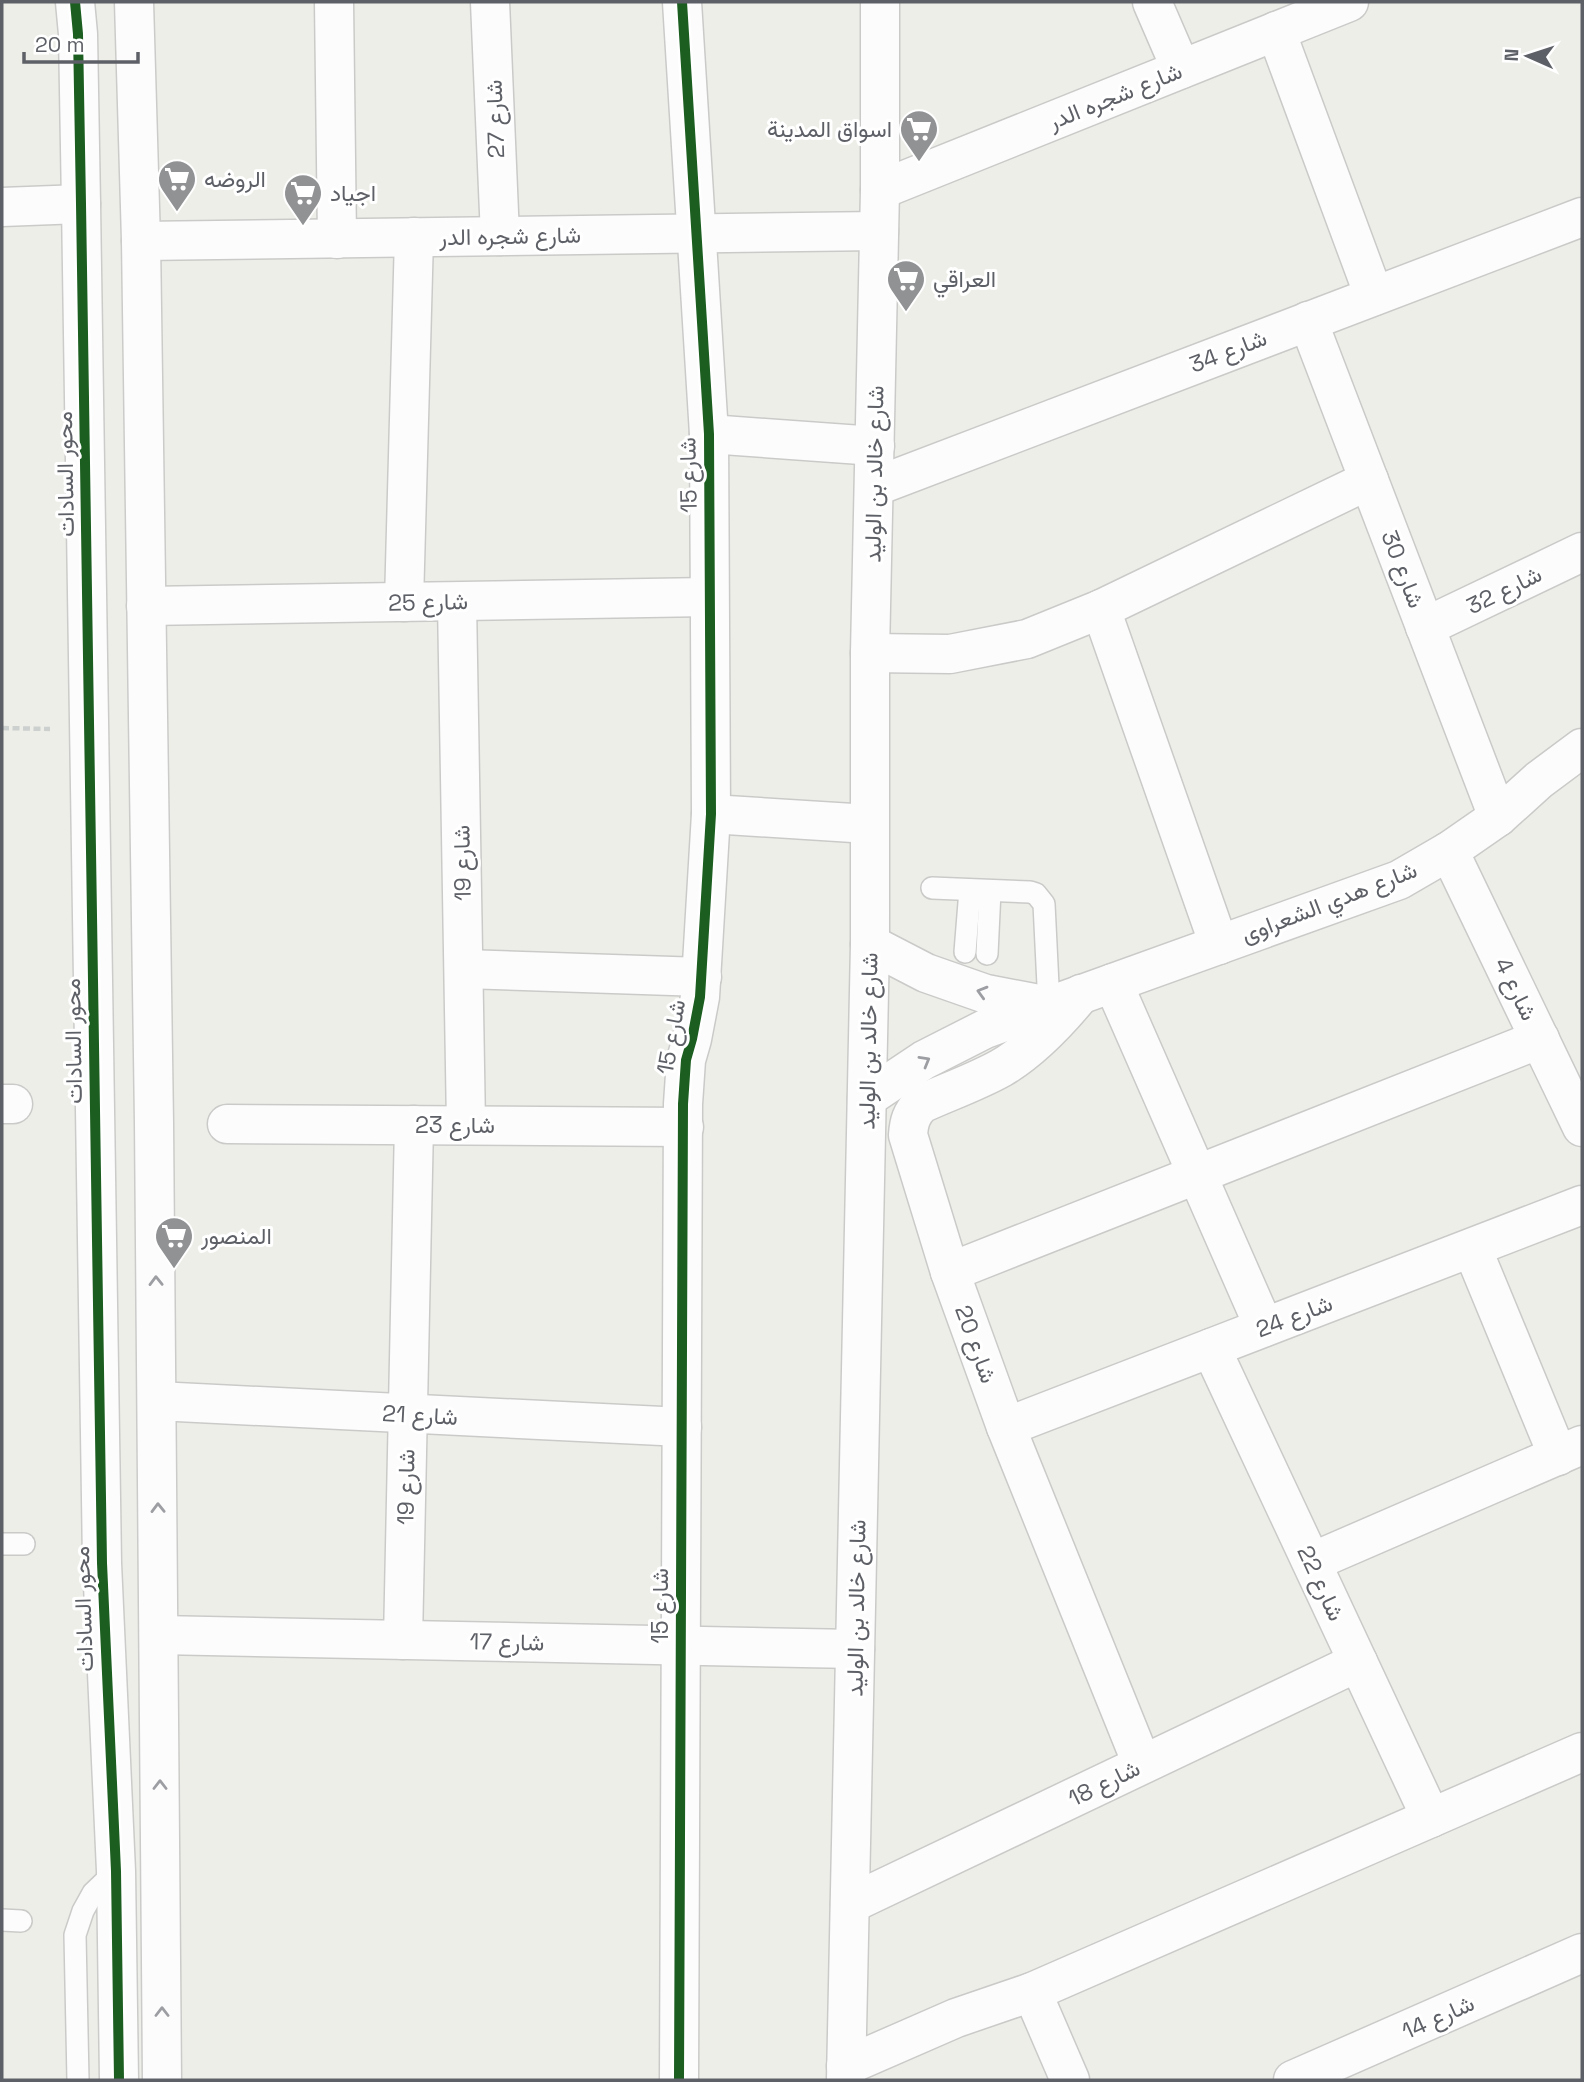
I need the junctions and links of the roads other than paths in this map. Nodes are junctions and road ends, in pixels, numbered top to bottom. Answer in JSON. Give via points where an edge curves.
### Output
{"nodes":[{"id":1,"x":75,"y":2,"type":"edge"},
{"id":2,"x":134,"y":2,"type":"edge"},
{"id":3,"x":334,"y":2,"type":"edge"},
{"id":4,"x":490,"y":2,"type":"edge"},
{"id":5,"x":682,"y":2,"type":"edge"},
{"id":6,"x":880,"y":2,"type":"edge"},
{"id":7,"x":1152,"y":2,"type":"edge"},
{"id":8,"x":1349,"y":2,"type":"edge"},
{"id":9,"x":1276,"y":31,"type":"junction"},
{"id":10,"x":1181,"y":69,"type":"junction"},
{"id":11,"x":880,"y":190,"type":"junction"},
{"id":12,"x":82,"y":204,"type":"junction"},
{"id":13,"x":2,"y":207,"type":"edge"},
{"id":14,"x":1582,"y":217,"type":"edge"},
{"id":15,"x":879,"y":231,"type":"junction"},
{"id":16,"x":696,"y":233,"type":"junction"},
{"id":17,"x":500,"y":236,"type":"junction"},
{"id":18,"x":414,"y":237,"type":"junction"},
{"id":19,"x":337,"y":239,"type":"junction"},
{"id":20,"x":141,"y":241,"type":"junction"},
{"id":21,"x":1374,"y":296,"type":"junction"},
{"id":22,"x":1308,"y":321,"type":"junction"},
{"id":23,"x":709,"y":434,"type":"junction"},
{"id":24,"x":875,"y":446,"type":"junction"},
{"id":25,"x":1368,"y":480,"type":"junction"},
{"id":26,"x":874,"y":487,"type":"junction"},
{"id":27,"x":1582,"y":552,"type":"edge"},
{"id":28,"x":709,"y":597,"type":"junction"},
{"id":29,"x":404,"y":602,"type":"junction"},
{"id":30,"x":457,"y":602,"type":"junction"},
{"id":31,"x":146,"y":606,"type":"junction"},
{"id":32,"x":1101,"y":609,"type":"junction"},
{"id":33,"x":1425,"y":627,"type":"junction"},
{"id":34,"x":870,"y":653,"type":"junction"},
{"id":35,"x":1582,"y":748,"type":"edge"},
{"id":36,"x":711,"y":814,"type":"junction"},
{"id":37,"x":1498,"y":817,"type":"junction"},
{"id":38,"x":869,"y":824,"type":"junction"},
{"id":39,"x":1449,"y":851,"type":"junction"},
{"id":40,"x":932,"y":888,"type":"dead end"},
{"id":41,"x":980,"y":891,"type":"junction"},
{"id":42,"x":870,"y":944,"type":"junction"},
{"id":43,"x":1219,"y":945,"type":"junction"},
{"id":44,"x":965,"y":952,"type":"dead end"},
{"id":45,"x":987,"y":954,"type":"dead end"},
{"id":46,"x":464,"y":969,"type":"junction"},
{"id":47,"x":702,"y":977,"type":"junction"},
{"id":48,"x":1081,"y":994,"type":"junction"},
{"id":49,"x":1540,"y":1039,"type":"junction"},
{"id":50,"x":867,"y":1098,"type":"junction"},
{"id":51,"x":227,"y":1124,"type":"dead end"},
{"id":52,"x":414,"y":1125,"type":"junction"},
{"id":53,"x":466,"y":1125,"type":"junction"},
{"id":54,"x":684,"y":1127,"type":"junction"},
{"id":55,"x":1582,"y":1127,"type":"edge"},
{"id":56,"x":1198,"y":1175,"type":"junction"},
{"id":57,"x":1582,"y":1205,"type":"edge"},
{"id":58,"x":1472,"y":1248,"type":"junction"},
{"id":59,"x":950,"y":1272,"type":"junction"},
{"id":60,"x":1264,"y":1328,"type":"junction"},
{"id":61,"x":1211,"y":1348,"type":"junction"},
{"id":62,"x":157,"y":1401,"type":"junction"},
{"id":63,"x":408,"y":1414,"type":"junction"},
{"id":64,"x":682,"y":1427,"type":"junction"},
{"id":65,"x":1006,"y":1427,"type":"junction"},
{"id":66,"x":1570,"y":1450,"type":"edge"},
{"id":67,"x":2,"y":1544,"type":"edge"},
{"id":68,"x":24,"y":1544,"type":"dead end"},
{"id":69,"x":1312,"y":1562,"type":"junction"},
{"id":70,"x":102,"y":1563,"type":"junction"},
{"id":71,"x":159,"y":1563,"type":"junction"},
{"id":72,"x":159,"y":1635,"type":"junction"},
{"id":73,"x":403,"y":1640,"type":"junction"},
{"id":74,"x":680,"y":1646,"type":"junction"},
{"id":75,"x":855,"y":1649,"type":"junction"},
{"id":76,"x":1358,"y":1662,"type":"junction"},
{"id":77,"x":1582,"y":1752,"type":"edge"},
{"id":78,"x":1142,"y":1764,"type":"junction"},
{"id":79,"x":1432,"y":1818,"type":"junction"},
{"id":80,"x":116,"y":1871,"type":"junction"},
{"id":81,"x":850,"y":1904,"type":"junction"},
{"id":82,"x":1582,"y":1953,"type":"edge"},
{"id":83,"x":1031,"y":1992,"type":"junction"},
{"id":84,"x":846,"y":2073,"type":"edge"},
{"id":85,"x":78,"y":2080,"type":"edge"},
{"id":86,"x":119,"y":2080,"type":"edge"},
{"id":87,"x":162,"y":2080,"type":"edge"},
{"id":88,"x":679,"y":2080,"type":"edge"},
{"id":89,"x":1070,"y":2080,"type":"edge"},
{"id":90,"x":1293,"y":2080,"type":"edge"}],
"edges":[{"from":1,"to":12,"type":"street","name":"محور السادات"},
{"from":2,"to":20,"type":"street"},
{"from":3,"to":19,"type":"street"},
{"from":4,"to":17,"type":"street","name":"شارع 27"},
{"from":5,"to":16,"type":"street","name":"شارع 15"},
{"from":6,"to":11,"type":"street","name":"شارع خالد بن الوليد"},
{"from":7,"to":10,"type":"street"},
{"from":8,"to":9,"type":"street","name":"شارع شجره الدر"},
{"from":9,"to":10,"type":"street","name":"شارع شجره الدر"},
{"from":9,"to":21,"type":"street"},
{"from":10,"to":11,"type":"street","name":"شارع شجره الدر"},
{"from":11,"to":15,"type":"street","name":"شارع خالد بن الوليد"},
{"from":12,"to":13,"type":"street"},
{"from":12,"to":70,"type":"street","name":"محور السادات"},
{"from":14,"to":21,"type":"street","name":"شارع 34"},
{"from":15,"to":16,"type":"street","name":"شارع شجره الدر"},
{"from":15,"to":24,"type":"street","name":"شارع خالد بن الوليد"},
{"from":16,"to":17,"type":"street","name":"شارع شجره الدر"},
{"from":16,"to":23,"type":"street","name":"شارع 15"},
{"from":17,"to":18,"type":"street","name":"شارع شجره الدر"},
{"from":18,"to":19,"type":"street","name":"شارع شجره الدر"},
{"from":18,"to":29,"type":"street"},
{"from":19,"to":20,"type":"street","name":"شارع شجره الدر"},
{"from":20,"to":31,"type":"street"},
{"from":21,"to":22,"type":"street","name":"شارع 34"},
{"from":22,"to":25,"type":"street","name":"شارع 30"},
{"from":22,"to":26,"type":"street","name":"شارع 34"},
{"from":23,"to":24,"type":"street"},
{"from":23,"to":28,"type":"street","name":"شارع 15"},
{"from":24,"to":26,"type":"street","name":"شارع خالد بن الوليد"},
{"from":25,"to":32,"type":"street"},
{"from":25,"to":33,"type":"street","name":"شارع 30"},
{"from":26,"to":34,"type":"street","name":"شارع خالد بن الوليد"},
{"from":27,"to":33,"type":"street","name":"شارع 32"},
{"from":28,"to":30,"type":"street","name":"شارع 25"},
{"from":28,"to":36,"type":"street","name":"شارع 15"},
{"from":29,"to":30,"type":"street","name":"شارع 25"},
{"from":29,"to":31,"type":"street","name":"شارع 25"},
{"from":30,"to":46,"type":"street","name":"شارع 19"},
{"from":62,"to":31,"type":"street","one_way":true},
{"from":32,"to":34,"type":"street","via":[[1027,639],[950,654]]},
{"from":32,"to":43,"type":"street"},
{"from":33,"to":37,"type":"street","name":"شارع 30"},
{"from":34,"to":38,"type":"street","name":"شارع خالد بن الوليد"},
{"from":35,"to":37,"type":"street","name":"شارع هدي الشعراوى"},
{"from":36,"to":38,"type":"street"},
{"from":36,"to":47,"type":"street","name":"شارع 15"},
{"from":37,"to":39,"type":"street","name":"شارع هدي الشعراوى"},
{"from":38,"to":42,"type":"street","name":"شارع خالد بن الوليد"},
{"from":39,"to":43,"type":"street","name":"شارع هدي الشعراوى","via":[[1399,880]]},
{"from":39,"to":49,"type":"street","name":"شارع 4"},
{"from":40,"to":41,"type":"lane"},
{"from":41,"to":44,"type":"lane"},
{"from":41,"to":45,"type":"lane"},
{"from":41,"to":48,"type":"lane","via":[[1036,894]]},
{"from":48,"to":42,"type":"street","one_way":true,"via":[[986,994],[926,973]]},
{"from":42,"to":50,"type":"street","name":"شارع خالد بن الوليد"},
{"from":43,"to":48,"type":"street","name":"شارع هدي الشعراوى"},
{"from":46,"to":47,"type":"street"},
{"from":46,"to":53,"type":"street","name":"شارع 19"},
{"from":47,"to":54,"type":"street","name":"شارع 15","via":[[686,1060]]},
{"from":50,"to":48,"type":"street","name":"شارع هدي الشعراوى","one_way":true,"via":[[924,1060],[985,1029]]},
{"from":48,"to":56,"type":"street"},
{"from":48,"to":59,"type":"street","name":"شارع 20","via":[[1057,1022],[1001,1068],[920,1104],[912,1113],[908,1135]]},
{"from":49,"to":55,"type":"street","name":"شارع 4"},
{"from":49,"to":56,"type":"street"},
{"from":50,"to":75,"type":"street","name":"شارع خالد بن الوليد"},
{"from":51,"to":52,"type":"street","name":"شارع 23"},
{"from":52,"to":53,"type":"street","name":"شارع 23"},
{"from":52,"to":63,"type":"street","name":"شارع 19"},
{"from":53,"to":54,"type":"street","name":"شارع 23"},
{"from":54,"to":64,"type":"street","name":"شارع 15"},
{"from":56,"to":59,"type":"street"},
{"from":56,"to":60,"type":"street"},
{"from":57,"to":58,"type":"street","name":"شارع 24"},
{"from":58,"to":60,"type":"street","name":"شارع 24"},
{"from":58,"to":66,"type":"street"},
{"from":59,"to":65,"type":"street","name":"شارع 20"},
{"from":60,"to":61,"type":"street","name":"شارع 24"},
{"from":61,"to":65,"type":"street","name":"شارع 24"},
{"from":61,"to":69,"type":"street","name":"شارع 22"},
{"from":62,"to":63,"type":"street","name":"شارع 21"},
{"from":71,"to":62,"type":"street","one_way":true},
{"from":63,"to":64,"type":"street","name":"شارع 21"},
{"from":63,"to":73,"type":"street","name":"شارع 19"},
{"from":64,"to":74,"type":"street","name":"شارع 15"},
{"from":65,"to":78,"type":"street","name":"شارع 20"},
{"from":66,"to":69,"type":"street"},
{"from":67,"to":68,"type":"lane"},
{"from":69,"to":76,"type":"street","name":"شارع 22"},
{"from":70,"to":71,"type":"street"},
{"from":70,"to":80,"type":"street","name":"محور السادات"},
{"from":71,"to":72,"type":"street"},
{"from":72,"to":73,"type":"street","name":"شارع 17"},
{"from":87,"to":72,"type":"street","one_way":true},
{"from":73,"to":74,"type":"street","name":"شارع 17"},
{"from":74,"to":75,"type":"street","name":"شارع 17"},
{"from":74,"to":88,"type":"street","name":"شارع 15"},
{"from":75,"to":81,"type":"street","name":"شارع خالد بن الوليد"},
{"from":76,"to":78,"type":"street","name":"شارع 18"},
{"from":76,"to":79,"type":"street","name":"شارع 22"},
{"from":77,"to":79,"type":"street"},
{"from":78,"to":81,"type":"street","name":"شارع 18"},
{"from":79,"to":83,"type":"street"},
{"from":80,"to":85,"type":"lane","via":[[93,1893],[75,1935]]},
{"from":80,"to":86,"type":"street","name":"محور السادات"},
{"from":81,"to":84,"type":"street","name":"شارع خالد بن الوليد"},
{"from":82,"to":90,"type":"street","name":"شارع 14"},
{"from":83,"to":84,"type":"street","via":[[956,2018]]},
{"from":83,"to":89,"type":"street"}]}
